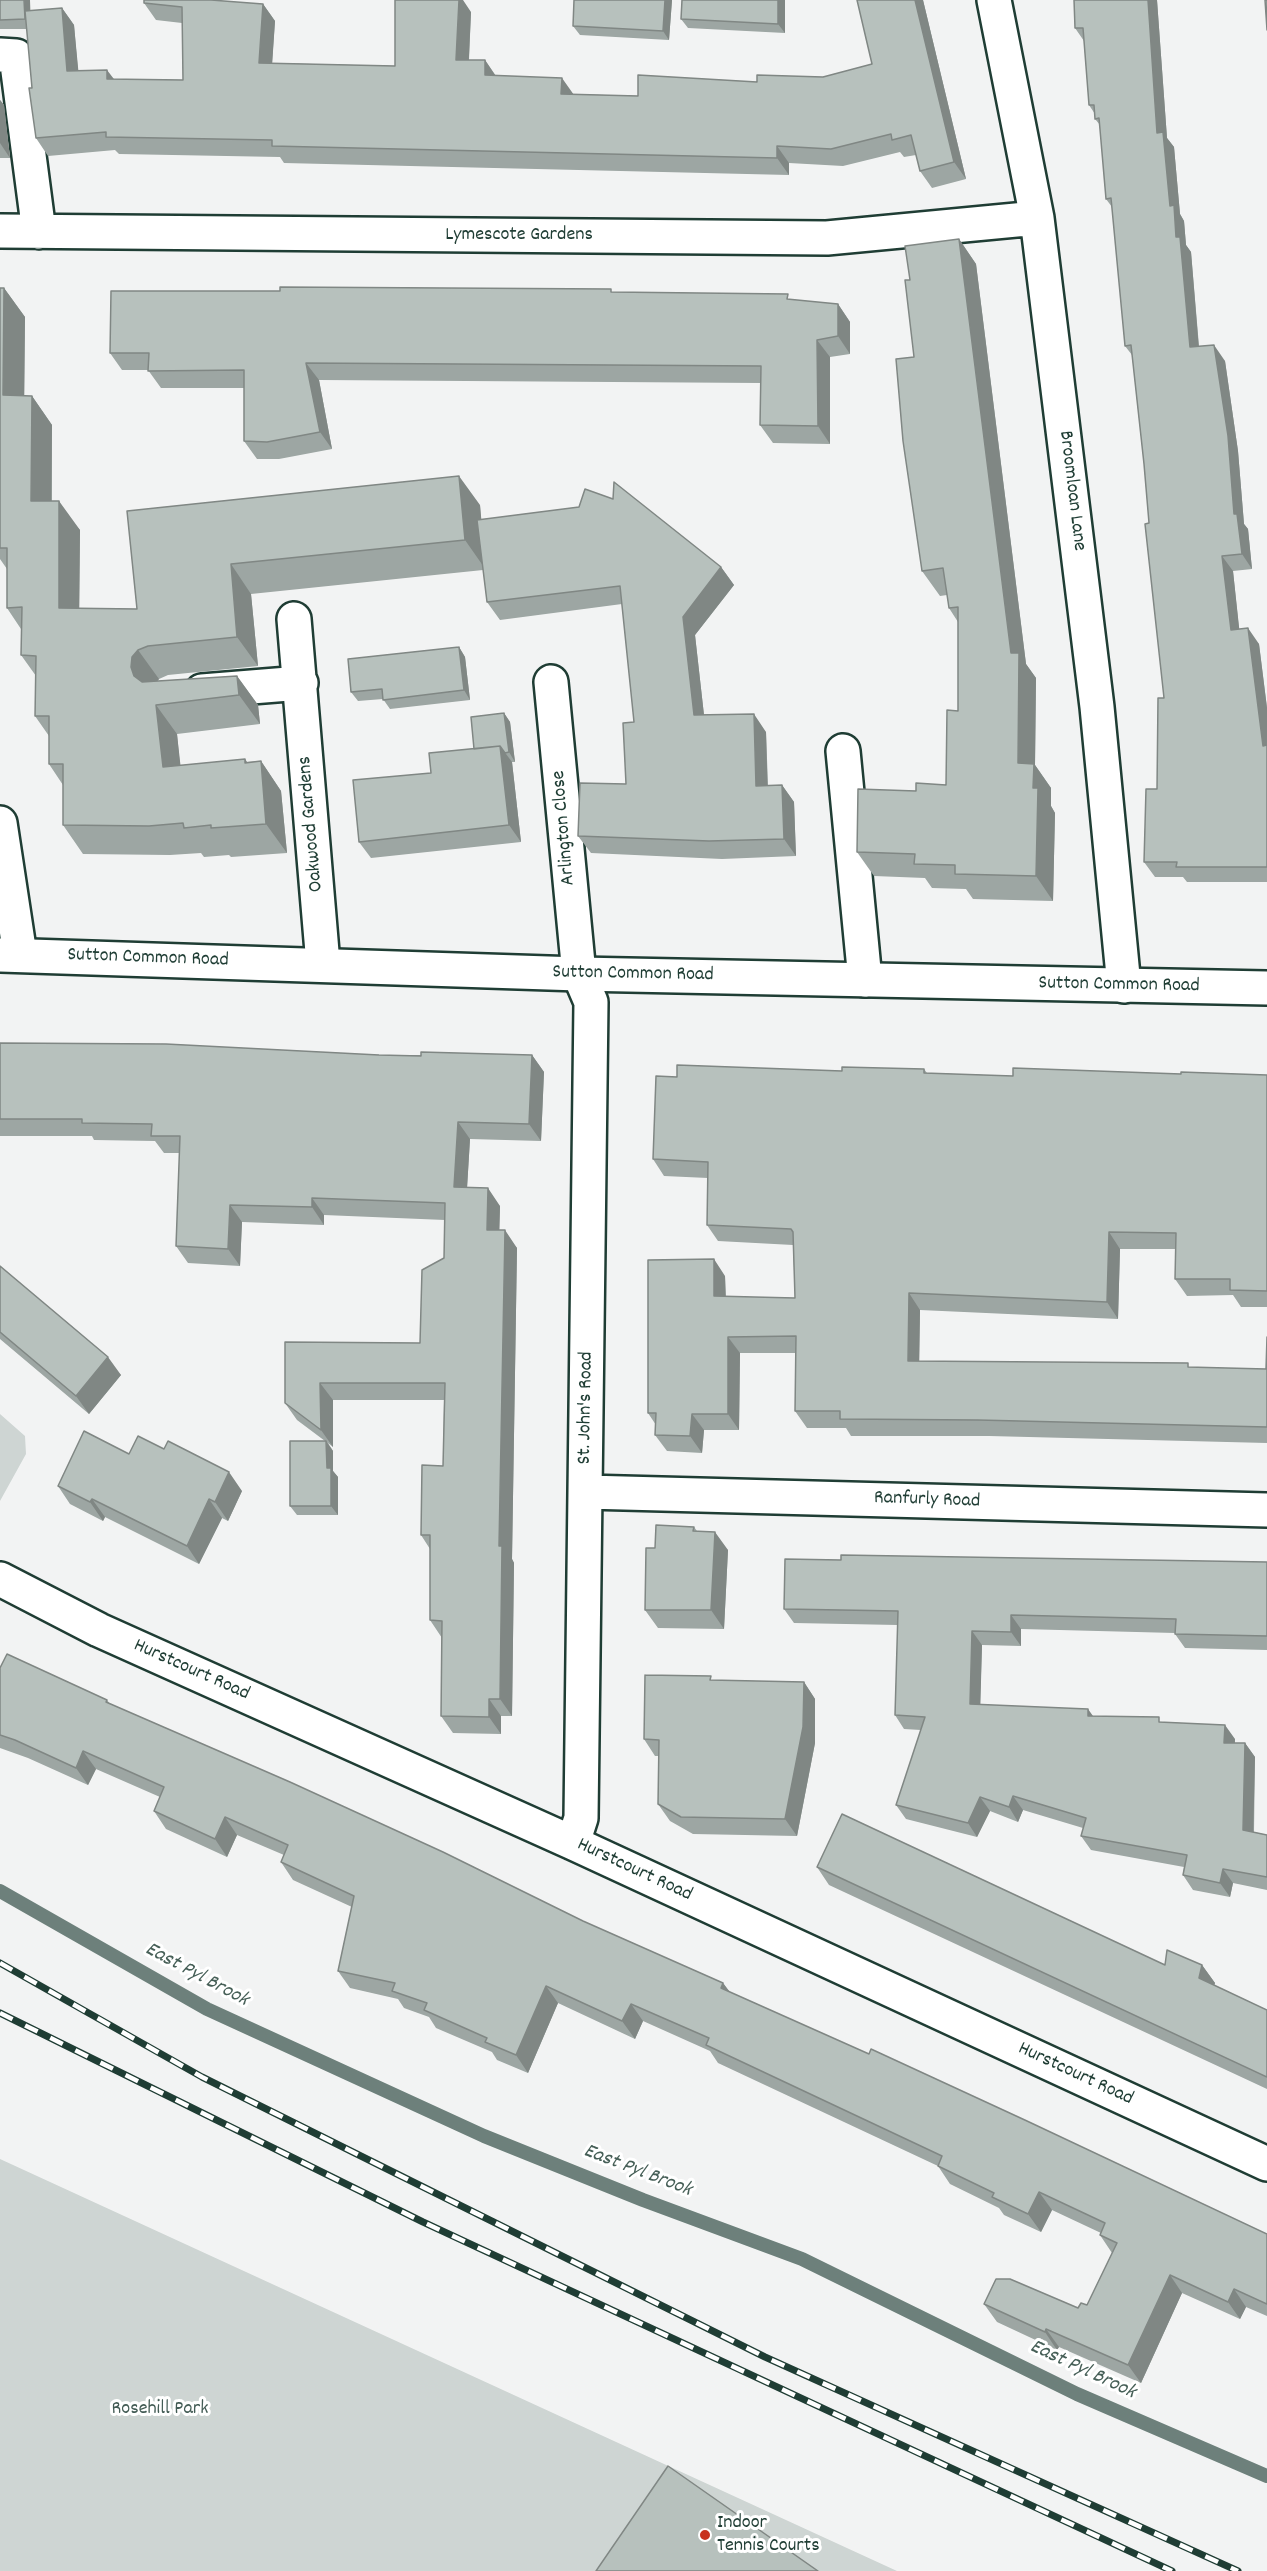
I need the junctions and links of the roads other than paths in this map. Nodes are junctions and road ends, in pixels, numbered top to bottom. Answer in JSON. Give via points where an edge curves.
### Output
{"nodes":[{"id":1,"x":994,"y":0,"type":"edge"},
{"id":2,"x":0,"y":55,"type":"edge"},
{"id":3,"x":1037,"y":218,"type":"junction"},
{"id":4,"x":0,"y":231,"type":"edge"},
{"id":5,"x":39,"y":232,"type":"junction"},
{"id":6,"x":294,"y":619,"type":"dead end"},
{"id":7,"x":552,"y":682,"type":"dead end"},
{"id":8,"x":301,"y":683,"type":"junction"},
{"id":9,"x":170,"y":694,"type":"edge"},
{"id":10,"x":843,"y":751,"type":"dead end"},
{"id":11,"x":0,"y":823,"type":"edge"},
{"id":12,"x":10,"y":955,"type":"edge"},
{"id":13,"x":324,"y":964,"type":"junction"},
{"id":14,"x":579,"y":974,"type":"junction"},
{"id":15,"x":865,"y":980,"type":"junction"},
{"id":16,"x":1124,"y":986,"type":"junction"},
{"id":17,"x":1267,"y":988,"type":"edge"},
{"id":18,"x":586,"y":1492,"type":"junction"},
{"id":19,"x":1267,"y":1510,"type":"edge"},
{"id":20,"x":0,"y":1579,"type":"edge"},
{"id":21,"x":573,"y":1843,"type":"junction"},
{"id":22,"x":1267,"y":2164,"type":"edge"}],
"edges":[{"from":1,"to":3,"type":"street","name":"Broomloan Lane"},
{"from":2,"to":5,"type":"street","via":[[16,56]]},
{"from":3,"to":5,"type":"street","name":"Lymescote Gardens","via":[[827,238]]},
{"from":3,"to":16,"type":"street","name":"Broomloan Lane","via":[[1097,707]]},
{"from":4,"to":5,"type":"street","name":"Lymescote Gardens"},
{"from":6,"to":8,"type":"street","name":"Oakwood Gardens"},
{"from":7,"to":14,"type":"street","name":"Arlington Close"},
{"from":8,"to":9,"type":"street"},
{"from":8,"to":13,"type":"street","name":"Oakwood Gardens"},
{"from":10,"to":15,"type":"street"},
{"from":11,"to":12,"type":"street"},
{"from":12,"to":13,"type":"street","name":"Sutton Common Road"},
{"from":13,"to":14,"type":"street","name":"Sutton Common Road"},
{"from":14,"to":15,"type":"street","name":"Sutton Common Road"},
{"from":14,"to":18,"type":"street","name":"St. John's Road","via":[[591,1002]]},
{"from":15,"to":16,"type":"street","name":"Sutton Common Road"},
{"from":16,"to":17,"type":"street","name":"Sutton Common Road"},
{"from":18,"to":19,"type":"street","name":"Ranfurly Road"},
{"from":18,"to":21,"type":"street","name":"St. John's Road","via":[[581,1818]]},
{"from":20,"to":21,"type":"street","name":"Hurstcourt Road","via":[[99,1629]]},
{"from":21,"to":22,"type":"street","name":"Hurstcourt Road"}]}
